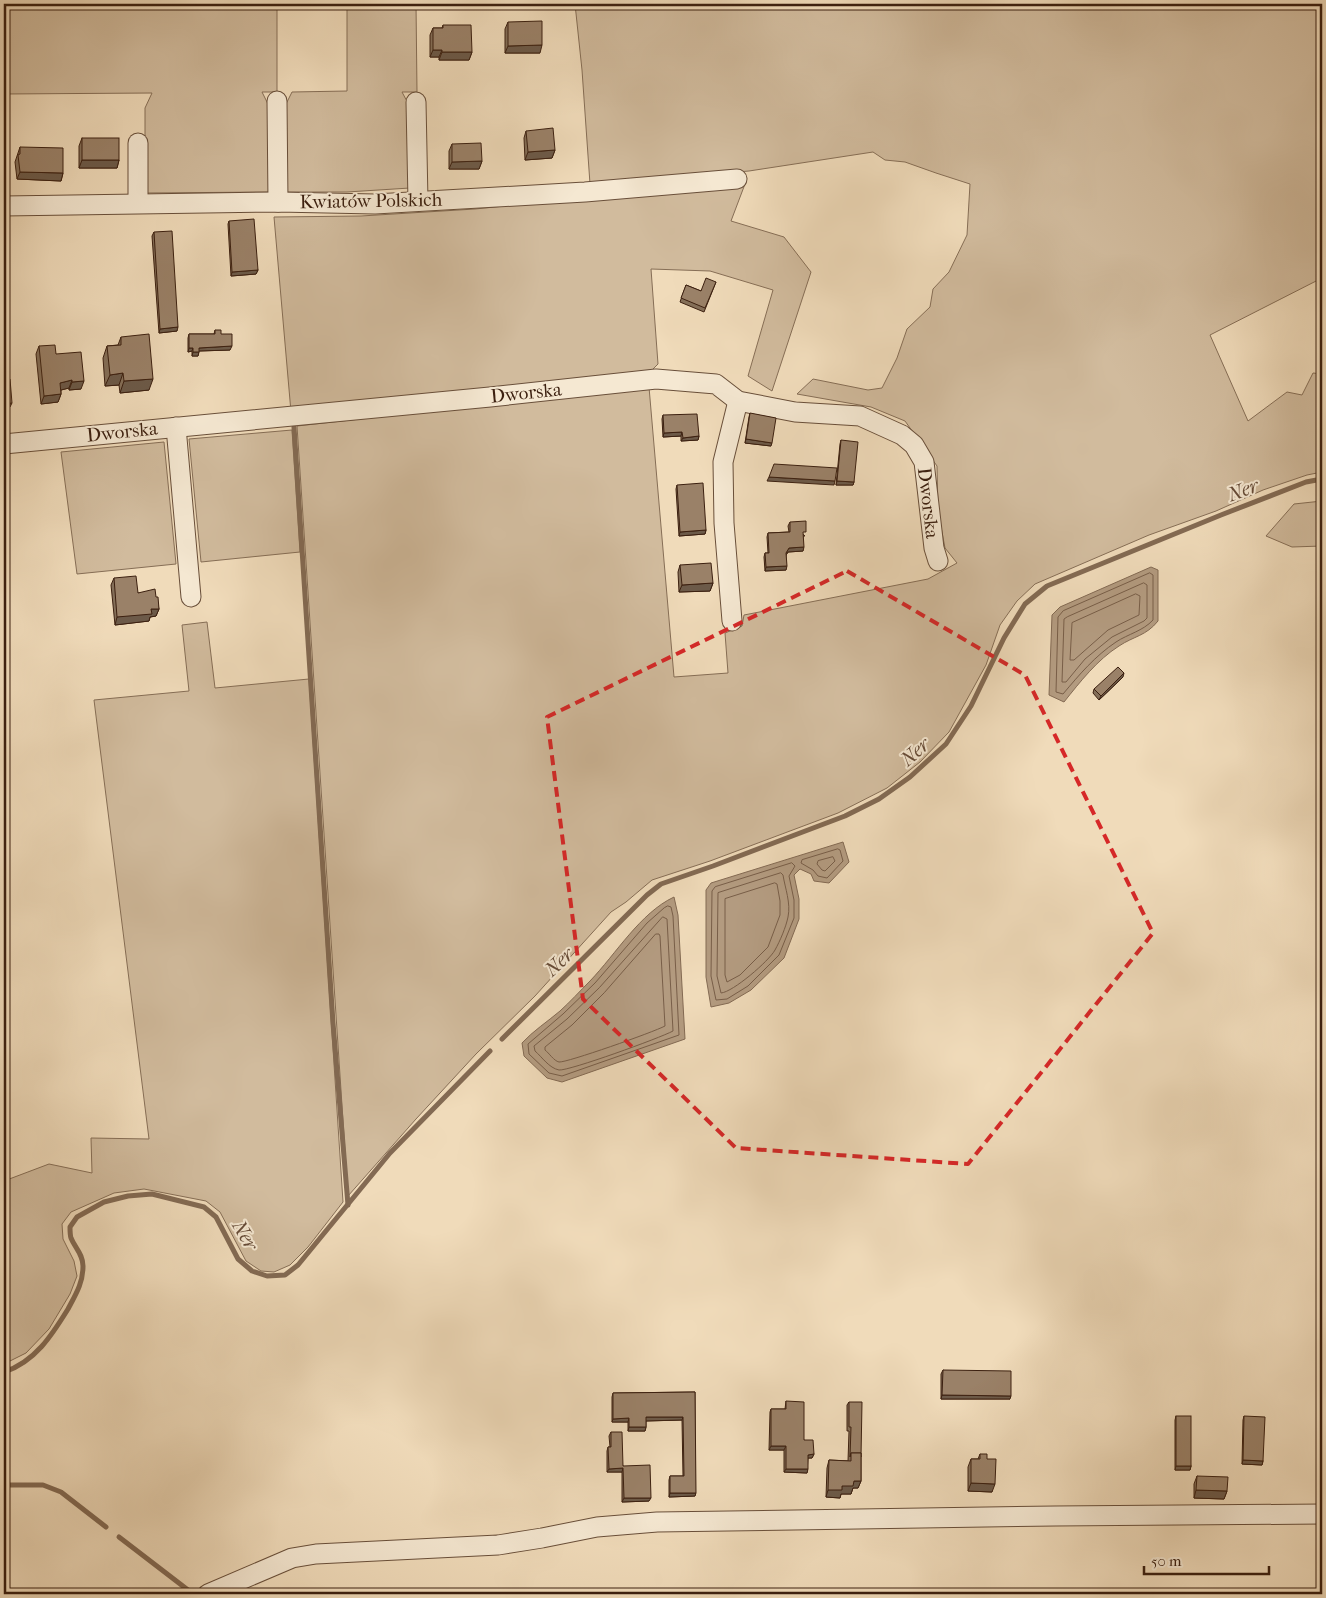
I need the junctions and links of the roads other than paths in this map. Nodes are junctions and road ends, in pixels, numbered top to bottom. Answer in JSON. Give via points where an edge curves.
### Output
{"nodes":[{"id":1,"x":277,"y":101,"type":"dead end"},
{"id":2,"x":416,"y":102,"type":"dead end"},
{"id":3,"x":138,"y":143,"type":"dead end"},
{"id":4,"x":737,"y":179,"type":"dead end"},
{"id":5,"x":418,"y":201,"type":"junction"},
{"id":6,"x":278,"y":202,"type":"junction"},
{"id":7,"x":138,"y":204,"type":"junction"},
{"id":8,"x":4,"y":206,"type":"edge"},
{"id":9,"x":738,"y":401,"type":"junction"},
{"id":10,"x":176,"y":427,"type":"junction"},
{"id":11,"x":4,"y":444,"type":"edge"},
{"id":12,"x":938,"y":561,"type":"dead end"},
{"id":13,"x":191,"y":597,"type":"dead end"},
{"id":14,"x":732,"y":621,"type":"dead end"},
{"id":15,"x":1322,"y":1514,"type":"edge"},
{"id":16,"x":208,"y":1594,"type":"edge"}],
"edges":[{"from":1,"to":6,"type":"street"},
{"from":2,"to":5,"type":"street"},
{"from":3,"to":7,"type":"street"},
{"from":4,"to":5,"type":"street","name":"Kwiatów Polskich"},
{"from":5,"to":6,"type":"street","name":"Kwiatów Polskich","via":[[375,204]]},
{"from":6,"to":7,"type":"street","name":"Kwiatów Polskich"},
{"from":7,"to":8,"type":"street","name":"Kwiatów Polskich"},
{"from":9,"to":10,"type":"street","name":"Dworska","via":[[716,384],[656,379]]},
{"from":9,"to":12,"type":"street","name":"Dworska","via":[[795,412],[860,416],[902,434],[914,444],[924,462]]},
{"from":9,"to":14,"type":"street","via":[[723,462]]},
{"from":10,"to":11,"type":"street","name":"Dworska"},
{"from":10,"to":13,"type":"street"},
{"from":15,"to":16,"type":"street","via":[[657,1522],[597,1527],[498,1545],[316,1554],[292,1558]]}]}
